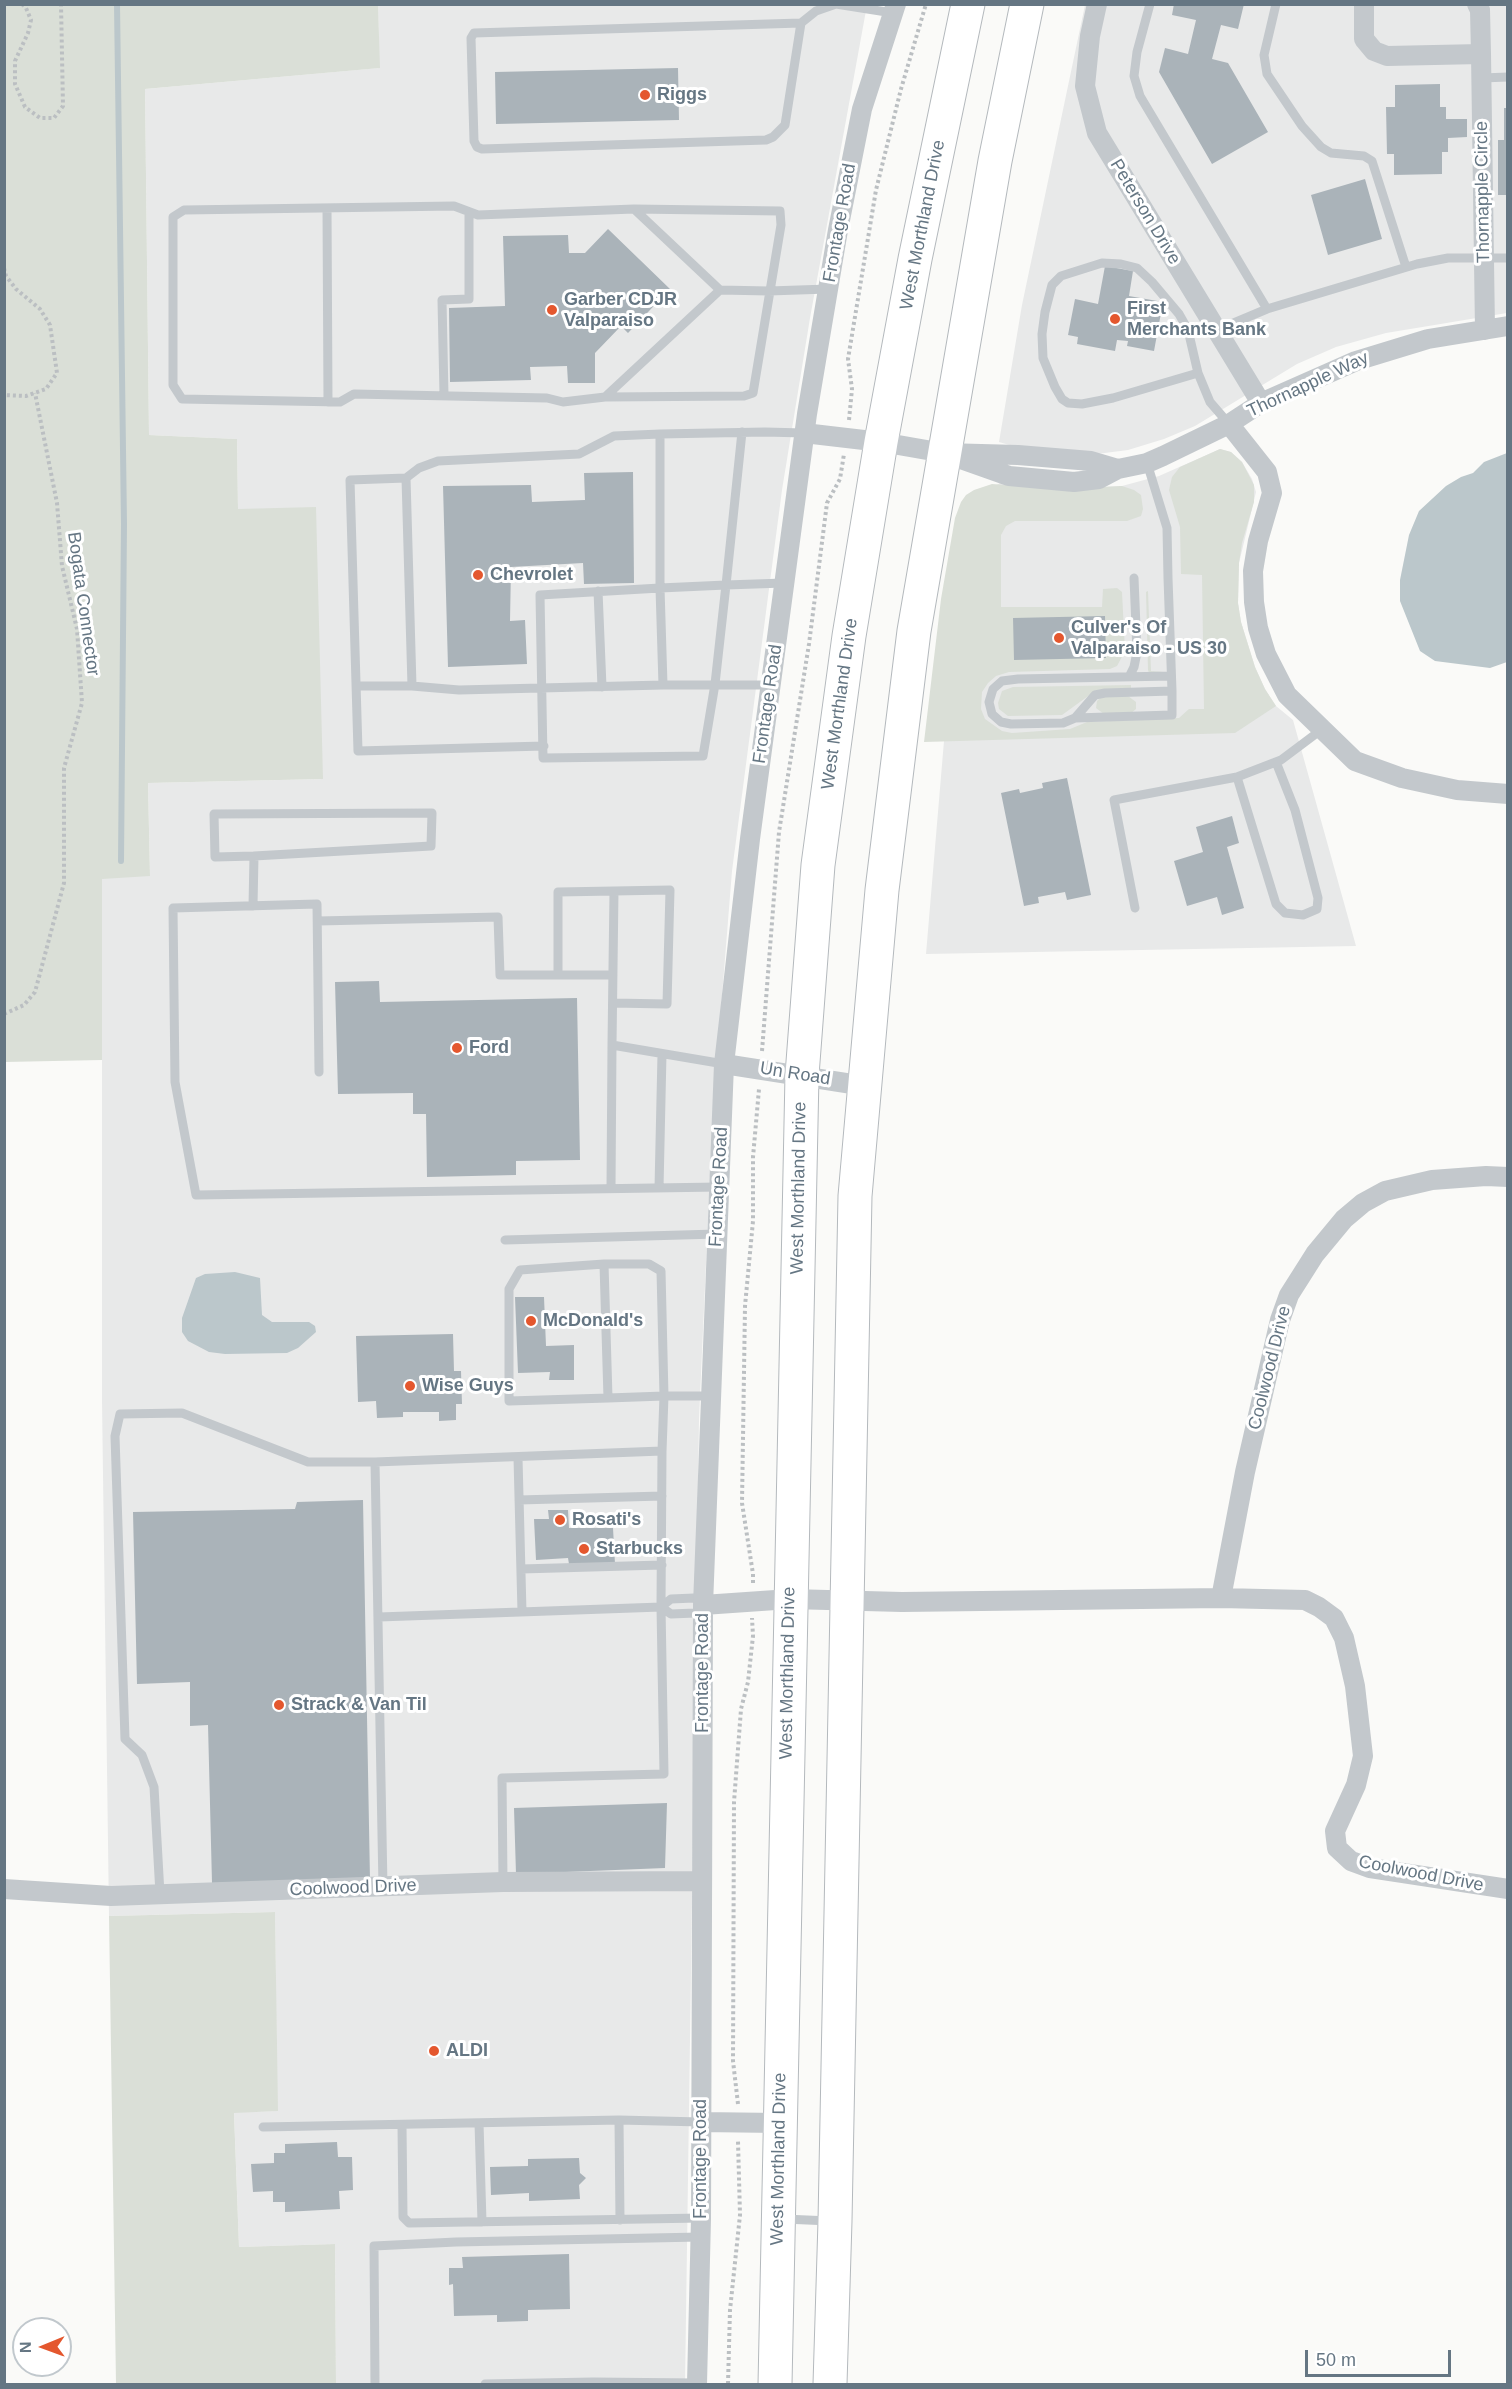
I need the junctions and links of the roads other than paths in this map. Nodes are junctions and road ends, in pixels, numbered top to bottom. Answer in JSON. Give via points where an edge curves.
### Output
{"nodes":[{"id":1,"x":836,"y":4,"type":"edge"},
{"id":2,"x":968,"y":4,"type":"edge"},
{"id":3,"x":1027,"y":4,"type":"edge"},
{"id":4,"x":1097,"y":4,"type":"edge"},
{"id":5,"x":1150,"y":4,"type":"edge"},
{"id":6,"x":1276,"y":4,"type":"edge"},
{"id":7,"x":1364,"y":4,"type":"edge"},
{"id":8,"x":1477,"y":4,"type":"edge"},
{"id":9,"x":894,"y":9,"type":"edge"},
{"id":10,"x":801,"y":23,"type":"junction"},
{"id":11,"x":1481,"y":54,"type":"junction"},
{"id":12,"x":1508,"y":77,"type":"edge"},
{"id":13,"x":1482,"y":78,"type":"junction"},
{"id":14,"x":327,"y":207,"type":"junction"},
{"id":15,"x":634,"y":209,"type":"junction"},
{"id":16,"x":469,"y":212,"type":"junction"},
{"id":17,"x":1484,"y":258,"type":"junction"},
{"id":18,"x":1508,"y":258,"type":"edge"},
{"id":19,"x":1406,"y":267,"type":"junction"},
{"id":20,"x":828,"y":289,"type":"junction"},
{"id":21,"x":720,"y":290,"type":"junction"},
{"id":22,"x":769,"y":291,"type":"junction"},
{"id":23,"x":1267,"y":309,"type":"junction"},
{"id":24,"x":1508,"y":326,"type":"edge"},
{"id":25,"x":1217,"y":330,"type":"junction"},
{"id":26,"x":1485,"y":330,"type":"junction"},
{"id":27,"x":1198,"y":373,"type":"junction"},
{"id":28,"x":444,"y":396,"type":"junction"},
{"id":29,"x":605,"y":397,"type":"junction"},
{"id":30,"x":328,"y":402,"type":"junction"},
{"id":31,"x":1261,"y":403,"type":"junction"},
{"id":32,"x":1229,"y":424,"type":"junction"},
{"id":33,"x":742,"y":432,"type":"junction"},
{"id":34,"x":660,"y":434,"type":"junction"},
{"id":35,"x":804,"y":434,"type":"junction"},
{"id":36,"x":881,"y":442,"type":"junction"},
{"id":37,"x":944,"y":453,"type":"junction"},
{"id":38,"x":1147,"y":463,"type":"junction"},
{"id":39,"x":406,"y":478,"type":"junction"},
{"id":40,"x":1134,"y":578,"type":"dead end"},
{"id":41,"x":784,"y":583,"type":"junction"},
{"id":42,"x":726,"y":585,"type":"junction"},
{"id":43,"x":660,"y":588,"type":"junction"},
{"id":44,"x":598,"y":591,"type":"junction"},
{"id":45,"x":1171,"y":676,"type":"junction"},
{"id":46,"x":1129,"y":677,"type":"junction"},
{"id":47,"x":715,"y":684,"type":"junction"},
{"id":48,"x":770,"y":685,"type":"junction"},
{"id":49,"x":356,"y":686,"type":"junction"},
{"id":50,"x":412,"y":686,"type":"junction"},
{"id":51,"x":663,"y":686,"type":"junction"},
{"id":52,"x":602,"y":687,"type":"junction"},
{"id":53,"x":543,"y":688,"type":"junction"},
{"id":54,"x":1172,"y":691,"type":"junction"},
{"id":55,"x":1075,"y":718,"type":"junction"},
{"id":56,"x":1321,"y":730,"type":"junction"},
{"id":57,"x":543,"y":746,"type":"junction"},
{"id":58,"x":1276,"y":762,"type":"junction"},
{"id":59,"x":1237,"y":777,"type":"junction"},
{"id":60,"x":1508,"y":794,"type":"edge"},
{"id":61,"x":254,"y":856,"type":"junction"},
{"id":62,"x":614,"y":891,"type":"junction"},
{"id":63,"x":253,"y":906,"type":"junction"},
{"id":64,"x":1135,"y":908,"type":"dead end"},
{"id":65,"x":318,"y":921,"type":"junction"},
{"id":66,"x":558,"y":975,"type":"junction"},
{"id":67,"x":613,"y":975,"type":"junction"},
{"id":68,"x":613,"y":1003,"type":"junction"},
{"id":69,"x":612,"y":1045,"type":"junction"},
{"id":70,"x":662,"y":1054,"type":"junction"},
{"id":71,"x":724,"y":1064,"type":"junction"},
{"id":72,"x":319,"y":1072,"type":"dead end"},
{"id":73,"x":802,"y":1075,"type":"junction"},
{"id":74,"x":865,"y":1086,"type":"junction"},
{"id":75,"x":1508,"y":1177,"type":"edge"},
{"id":76,"x":719,"y":1187,"type":"junction"},
{"id":77,"x":611,"y":1188,"type":"junction"},
{"id":78,"x":659,"y":1188,"type":"junction"},
{"id":79,"x":717,"y":1234,"type":"junction"},
{"id":80,"x":505,"y":1240,"type":"dead end"},
{"id":81,"x":604,"y":1264,"type":"junction"},
{"id":82,"x":664,"y":1396,"type":"junction"},
{"id":83,"x":710,"y":1396,"type":"junction"},
{"id":84,"x":608,"y":1398,"type":"junction"},
{"id":85,"x":662,"y":1451,"type":"junction"},
{"id":86,"x":518,"y":1458,"type":"junction"},
{"id":87,"x":375,"y":1462,"type":"junction"},
{"id":88,"x":662,"y":1496,"type":"junction"},
{"id":89,"x":519,"y":1500,"type":"junction"},
{"id":90,"x":662,"y":1565,"type":"junction"},
{"id":91,"x":521,"y":1569,"type":"junction"},
{"id":92,"x":1221,"y":1598,"type":"junction"},
{"id":93,"x":790,"y":1599,"type":"junction"},
{"id":94,"x":848,"y":1600,"type":"junction"},
{"id":95,"x":703,"y":1605,"type":"junction"},
{"id":96,"x":661,"y":1607,"type":"junction"},
{"id":97,"x":522,"y":1612,"type":"junction"},
{"id":98,"x":379,"y":1617,"type":"junction"},
{"id":99,"x":702,"y":1881,"type":"junction"},
{"id":100,"x":503,"y":1882,"type":"junction"},
{"id":101,"x":383,"y":1887,"type":"junction"},
{"id":102,"x":4,"y":1889,"type":"edge"},
{"id":103,"x":1508,"y":1889,"type":"edge"},
{"id":104,"x":160,"y":1894,"type":"junction"},
{"id":105,"x":619,"y":2120,"type":"junction"},
{"id":106,"x":701,"y":2122,"type":"junction"},
{"id":107,"x":479,"y":2123,"type":"junction"},
{"id":108,"x":779,"y":2123,"type":"junction"},
{"id":109,"x":402,"y":2125,"type":"junction"},
{"id":110,"x":263,"y":2127,"type":"dead end"},
{"id":111,"x":778,"y":2219,"type":"junction"},
{"id":112,"x":620,"y":2220,"type":"junction"},
{"id":113,"x":835,"y":2221,"type":"junction"},
{"id":114,"x":482,"y":2222,"type":"junction"},
{"id":115,"x":700,"y":2228,"type":"junction"},
{"id":116,"x":697,"y":2384,"type":"edge"},
{"id":117,"x":375,"y":2385,"type":"edge"},
{"id":118,"x":485,"y":2385,"type":"edge"},
{"id":119,"x":775,"y":2385,"type":"edge"},
{"id":120,"x":830,"y":2385,"type":"edge"}],
"edges":[{"from":1,"to":9,"type":"lane"},
{"from":1,"to":10,"type":"lane","via":[[816,11]]},
{"from":2,"to":36,"type":"highway","name":"West Morthland Drive"},
{"from":3,"to":37,"type":"highway"},
{"from":4,"to":25,"type":"street","name":"Peterson Drive","via":[[1085,86],[1097,133]]},
{"from":5,"to":23,"type":"lane","via":[[1134,76],[1140,96]]},
{"from":6,"to":19,"type":"lane","via":[[1264,55],[1267,74],[1321,147],[1331,153],[1364,156],[1372,161]]},
{"from":7,"to":11,"type":"street","via":[[1364,39],[1374,51],[1387,56]]},
{"from":8,"to":11,"type":"street","name":"Thornapple Circle"},
{"from":9,"to":20,"type":"street","name":"Frontage Road","via":[[862,110]]},
{"from":10,"to":10,"type":"lane","via":[[474,33],[474,141],[482,149],[766,140],[785,125]]},
{"from":11,"to":13,"type":"street","name":"Thornapple Circle"},
{"from":12,"to":13,"type":"lane"},
{"from":13,"to":17,"type":"street","name":"Thornapple Circle"},
{"from":14,"to":16,"type":"lane","via":[[454,206]]},
{"from":14,"to":30,"type":"lane"},
{"from":14,"to":30,"type":"lane","via":[[184,210],[173,217],[173,385],[182,399]]},
{"from":15,"to":16,"type":"lane","via":[[478,215]]},
{"from":15,"to":21,"type":"lane"},
{"from":15,"to":22,"type":"lane","via":[[780,211]]},
{"from":16,"to":28,"type":"lane","via":[[470,299],[442,300]]},
{"from":17,"to":18,"type":"lane"},
{"from":17,"to":19,"type":"lane","via":[[1448,258]]},
{"from":17,"to":26,"type":"street","name":"Thornapple Circle"},
{"from":19,"to":23,"type":"lane"},
{"from":20,"to":22,"type":"lane"},
{"from":20,"to":35,"type":"street","name":"Frontage Road"},
{"from":21,"to":22,"type":"lane"},
{"from":21,"to":29,"type":"lane"},
{"from":22,"to":29,"type":"lane","via":[[753,393]]},
{"from":23,"to":25,"type":"lane"},
{"from":24,"to":26,"type":"street","name":"Thornapple Way"},
{"from":25,"to":31,"type":"street","name":"Peterson Drive"},
{"from":26,"to":31,"type":"street","name":"Thornapple Way","via":[[1428,339],[1356,361]]},
{"from":27,"to":27,"type":"lane","via":[[1113,398],[1068,403],[1055,387],[1043,358],[1042,334],[1052,285],[1061,276],[1102,262],[1137,268],[1165,296],[1188,330]]},
{"from":27,"to":32,"type":"lane","via":[[1210,402]]},
{"from":28,"to":29,"type":"lane","via":[[547,398],[563,402]]},
{"from":28,"to":30,"type":"lane","via":[[354,394],[340,402]]},
{"from":31,"to":32,"type":"street","name":"Thornapple Way"},
{"from":32,"to":38,"type":"street","name":"Thornapple Way"},
{"from":32,"to":56,"type":"street","via":[[1267,472],[1272,493],[1253,571],[1258,628],[1287,695]]},
{"from":33,"to":34,"type":"lane"},
{"from":33,"to":35,"type":"lane"},
{"from":33,"to":42,"type":"lane"},
{"from":34,"to":39,"type":"lane","via":[[614,436],[579,454],[438,461]]},
{"from":34,"to":43,"type":"lane"},
{"from":35,"to":36,"type":"street","name":"Thornapple Way"},
{"from":35,"to":41,"type":"street","name":"Frontage Road"},
{"from":36,"to":37,"type":"street","name":"Thornapple Way"},
{"from":36,"to":73,"type":"highway","name":"West Morthland Drive","via":[[849,636],[818,866]]},
{"from":37,"to":38,"type":"street","name":"Thornapple Way","via":[[1091,461],[1118,469]]},
{"from":37,"to":74,"type":"highway","via":[[910,662],[882,890]]},
{"from":38,"to":45,"type":"lane","via":[[1167,528]]},
{"from":39,"to":49,"type":"lane","via":[[350,480]]},
{"from":39,"to":50,"type":"lane"},
{"from":40,"to":46,"type":"lane","via":[[1137,652]]},
{"from":41,"to":42,"type":"lane"},
{"from":41,"to":48,"type":"street","name":"Frontage Road"},
{"from":42,"to":43,"type":"lane"},
{"from":42,"to":47,"type":"lane"},
{"from":43,"to":44,"type":"lane"},
{"from":43,"to":51,"type":"lane"},
{"from":44,"to":52,"type":"lane"},
{"from":44,"to":53,"type":"lane","via":[[540,595]]},
{"from":45,"to":46,"type":"lane"},
{"from":45,"to":54,"type":"lane"},
{"from":46,"to":55,"type":"lane","via":[[1002,681],[993,689],[989,702],[992,714],[1011,724],[1063,723]]},
{"from":47,"to":48,"type":"lane"},
{"from":47,"to":51,"type":"lane"},
{"from":47,"to":57,"type":"lane","via":[[703,756],[543,758]]},
{"from":48,"to":71,"type":"street","name":"Frontage Road"},
{"from":49,"to":50,"type":"lane"},
{"from":49,"to":57,"type":"lane","via":[[358,751]]},
{"from":50,"to":53,"type":"lane","via":[[459,690]]},
{"from":51,"to":52,"type":"lane"},
{"from":52,"to":53,"type":"lane"},
{"from":53,"to":57,"type":"lane"},
{"from":54,"to":55,"type":"lane","via":[[1095,695]]},
{"from":54,"to":55,"type":"lane","via":[[1172,715]]},
{"from":56,"to":58,"type":"lane"},
{"from":56,"to":60,"type":"street","via":[[1355,761],[1402,778],[1457,790]]},
{"from":58,"to":59,"type":"lane"},
{"from":58,"to":59,"type":"lane","via":[[1295,810],[1318,898],[1317,909],[1303,915],[1285,913],[1276,904]]},
{"from":59,"to":64,"type":"lane","via":[[1114,800]]},
{"from":61,"to":61,"type":"lane","via":[[215,857],[214,814],[432,813],[431,846]]},
{"from":61,"to":63,"type":"lane"},
{"from":62,"to":66,"type":"lane","via":[[558,892]]},
{"from":62,"to":67,"type":"lane"},
{"from":62,"to":68,"type":"lane","via":[[670,890],[667,1004]]},
{"from":63,"to":65,"type":"lane","via":[[317,904]]},
{"from":63,"to":77,"type":"lane","via":[[173,908],[175,1082],[196,1195]]},
{"from":65,"to":66,"type":"lane","via":[[498,917],[500,975]]},
{"from":65,"to":72,"type":"lane"},
{"from":66,"to":67,"type":"lane"},
{"from":67,"to":68,"type":"lane"},
{"from":68,"to":69,"type":"lane"},
{"from":69,"to":70,"type":"lane"},
{"from":69,"to":77,"type":"lane"},
{"from":70,"to":71,"type":"lane"},
{"from":70,"to":78,"type":"lane"},
{"from":71,"to":73,"type":"street","name":"Un Road"},
{"from":71,"to":76,"type":"street","name":"Frontage Road"},
{"from":73,"to":74,"type":"street","name":"Un Road"},
{"from":73,"to":93,"type":"highway","name":"West Morthland Drive"},
{"from":74,"to":94,"type":"highway","via":[[855,1196]]},
{"from":75,"to":92,"type":"street","name":"Coolwood Drive","via":[[1432,1180],[1385,1191],[1344,1219],[1315,1254],[1289,1295],[1280,1320]]},
{"from":76,"to":78,"type":"lane"},
{"from":76,"to":79,"type":"street","name":"Frontage Road"},
{"from":77,"to":78,"type":"lane"},
{"from":79,"to":80,"type":"lane"},
{"from":79,"to":83,"type":"street","name":"Frontage Road"},
{"from":81,"to":82,"type":"lane","via":[[649,1264],[661,1271]]},
{"from":81,"to":84,"type":"lane"},
{"from":81,"to":84,"type":"lane","via":[[520,1270],[509,1289],[509,1401]]},
{"from":82,"to":83,"type":"lane"},
{"from":82,"to":84,"type":"lane"},
{"from":82,"to":85,"type":"lane"},
{"from":83,"to":95,"type":"street","name":"Frontage Road"},
{"from":85,"to":86,"type":"lane"},
{"from":85,"to":88,"type":"lane"},
{"from":86,"to":87,"type":"lane"},
{"from":86,"to":89,"type":"lane"},
{"from":87,"to":98,"type":"lane"},
{"from":87,"to":104,"type":"lane","via":[[308,1462],[182,1413],[120,1414],[115,1436],[125,1739],[142,1755],[154,1787]]},
{"from":88,"to":89,"type":"lane"},
{"from":88,"to":90,"type":"lane"},
{"from":89,"to":91,"type":"lane"},
{"from":90,"to":91,"type":"lane"},
{"from":90,"to":96,"type":"lane"},
{"from":91,"to":97,"type":"lane"},
{"from":92,"to":94,"type":"street","name":"Coolwood Drive"},
{"from":92,"to":103,"type":"street","name":"Coolwood Drive","via":[[1305,1600],[1334,1618],[1344,1638],[1355,1686],[1363,1756],[1356,1785],[1335,1831],[1337,1848],[1351,1861],[1370,1868]]},
{"from":93,"to":94,"type":"street","name":"Coolwood Drive"},
{"from":93,"to":95,"type":"street","name":"Coolwood Drive"},
{"from":93,"to":108,"type":"highway","name":"West Morthland Drive"},
{"from":94,"to":113,"type":"highway"},
{"from":95,"to":96,"type":"lane","via":[[694,1598],[670,1599]]},
{"from":95,"to":96,"type":"lane","via":[[695,1613],[671,1614]]},
{"from":95,"to":99,"type":"street","name":"Frontage Road"},
{"from":96,"to":97,"type":"lane"},
{"from":96,"to":100,"type":"lane","via":[[664,1774],[502,1778]]},
{"from":97,"to":98,"type":"lane"},
{"from":98,"to":101,"type":"lane"},
{"from":99,"to":100,"type":"street","name":"Coolwood Drive"},
{"from":99,"to":106,"type":"street","name":"Frontage Road"},
{"from":100,"to":101,"type":"street","name":"Coolwood Drive"},
{"from":101,"to":104,"type":"street","name":"Coolwood Drive"},
{"from":102,"to":104,"type":"street","name":"Coolwood Drive","via":[[111,1896]]},
{"from":105,"to":106,"type":"lane"},
{"from":105,"to":107,"type":"lane"},
{"from":105,"to":112,"type":"lane"},
{"from":106,"to":108,"type":"street"},
{"from":106,"to":115,"type":"street","name":"Frontage Road"},
{"from":107,"to":109,"type":"lane"},
{"from":107,"to":114,"type":"lane"},
{"from":108,"to":111,"type":"highway","name":"West Morthland Drive"},
{"from":109,"to":110,"type":"lane"},
{"from":109,"to":114,"type":"lane","via":[[405,2221]]},
{"from":111,"to":113,"type":"lane"},
{"from":111,"to":119,"type":"highway","name":"West Morthland Drive"},
{"from":112,"to":114,"type":"lane"},
{"from":112,"to":115,"type":"lane"},
{"from":113,"to":120,"type":"highway"},
{"from":115,"to":116,"type":"street","name":"Frontage Road"},
{"from":115,"to":117,"type":"lane","via":[[374,2246]]},
{"from":116,"to":118,"type":"lane"}]}
